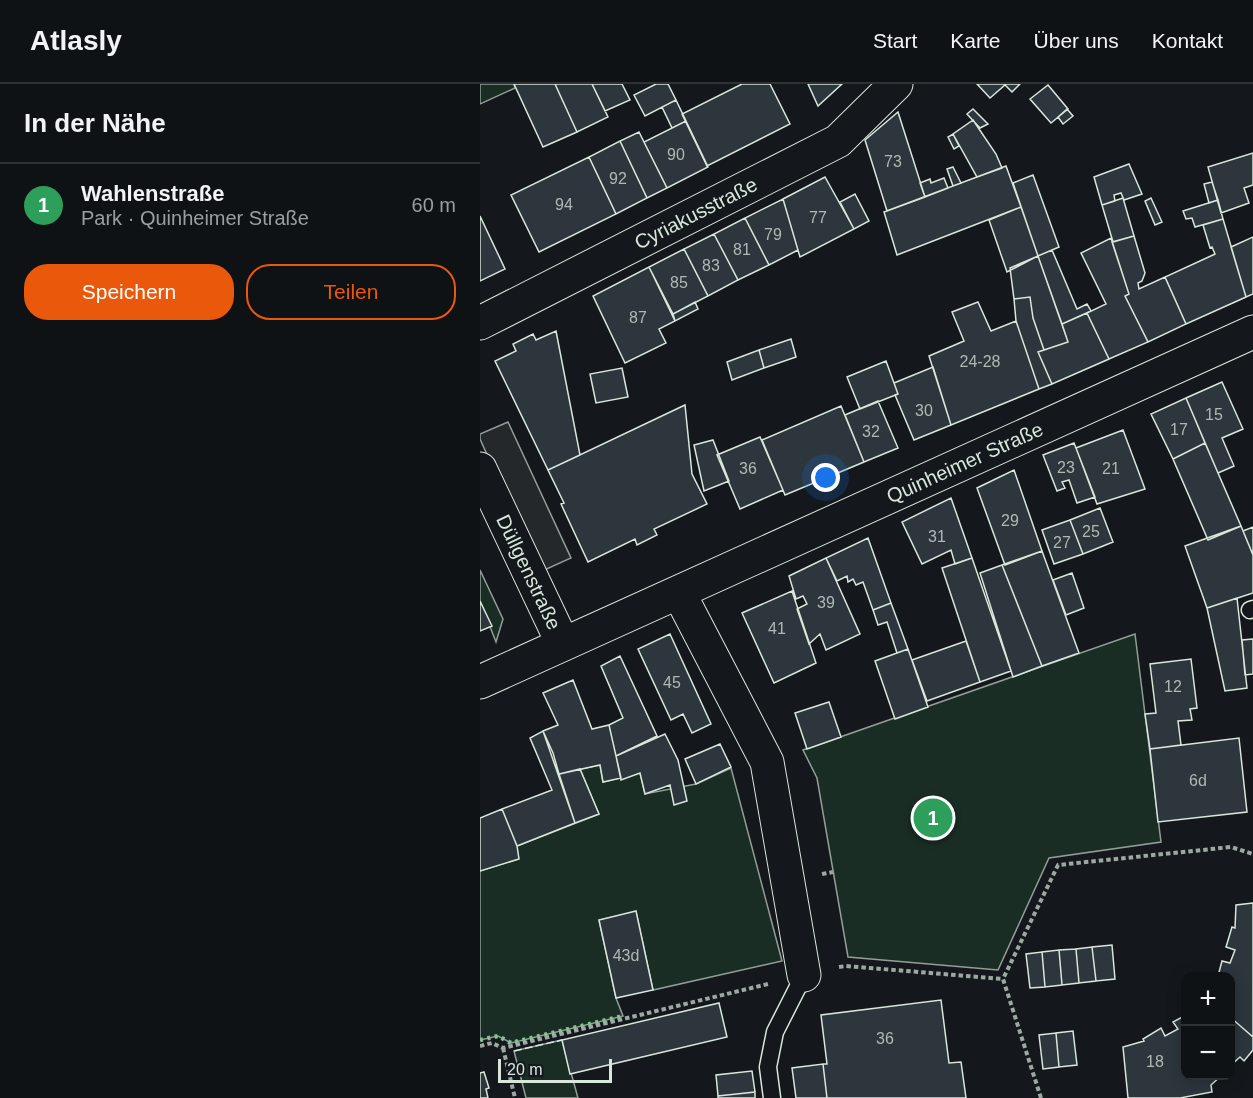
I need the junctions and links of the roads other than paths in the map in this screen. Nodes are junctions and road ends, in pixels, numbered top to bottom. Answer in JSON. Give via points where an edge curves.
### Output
{"nodes":[{"id":1,"x":896,"y":84,"type":"edge"},
{"id":2,"x":480,"y":323,"type":"edge"},
{"id":3,"x":1253,"y":332,"type":"edge"},
{"id":4,"x":480,"y":469,"type":"edge"},
{"id":5,"x":679,"y":593,"type":"junction"},
{"id":6,"x":563,"y":644,"type":"junction"},
{"id":7,"x":480,"y":682,"type":"edge"},
{"id":8,"x":804,"y":975,"type":"joint"},
{"id":9,"x":772,"y":1098,"type":"edge"}],
"edges":[{"from":1,"to":2,"type":"street","name":"Cyriakusstraße","via":[[838,141]]},
{"from":3,"to":5,"type":"street","name":"Quinheimer Straße"},
{"from":4,"to":6,"type":"street","name":"Düllgenstraße"},
{"from":5,"to":6,"type":"street","name":"Quinheimer Straße"},
{"from":5,"to":8,"type":"street","via":[[767,762]]},
{"from":6,"to":7,"type":"street","name":"Quinheimer Straße"},
{"from":8,"to":9,"type":"lane","via":[[775,1032],[768,1067]]}]}
